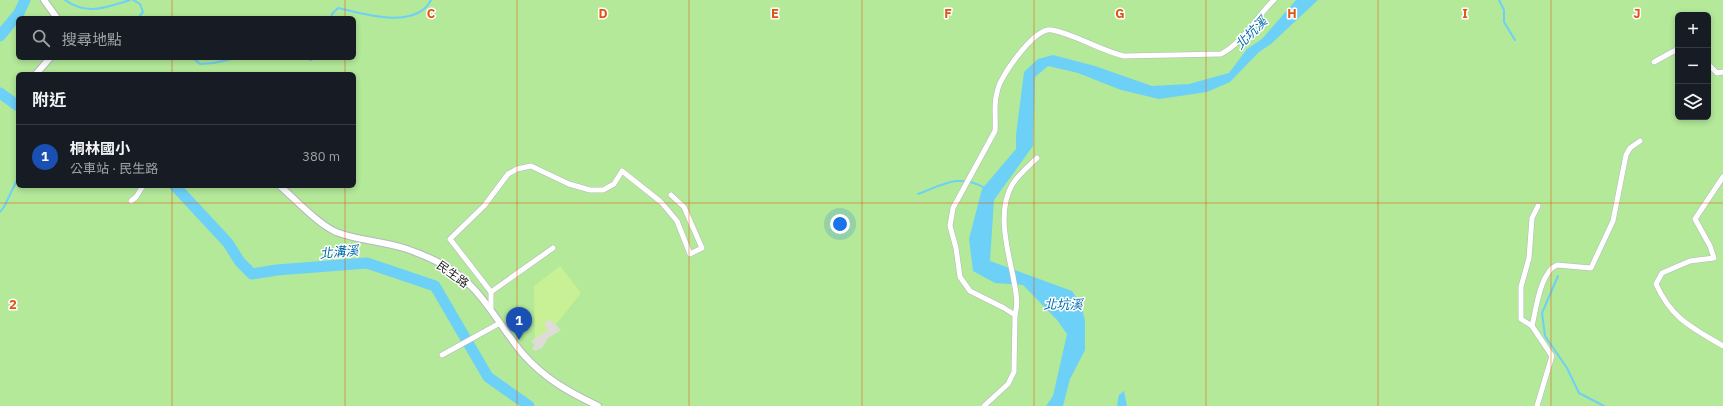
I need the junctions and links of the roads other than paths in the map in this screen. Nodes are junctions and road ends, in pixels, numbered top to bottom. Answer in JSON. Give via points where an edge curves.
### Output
{"nodes":[{"id":1,"x":44,"y":0,"type":"edge"},
{"id":2,"x":1274,"y":0,"type":"edge"},
{"id":3,"x":56,"y":16,"type":"edge"},
{"id":4,"x":1675,"y":51,"type":"edge"},
{"id":5,"x":48,"y":60,"type":"edge"},
{"id":6,"x":1654,"y":62,"type":"dead end"},
{"id":7,"x":1711,"y":67,"type":"edge"},
{"id":8,"x":38,"y":72,"type":"edge"},
{"id":9,"x":1723,"y":72,"type":"edge"},
{"id":10,"x":1640,"y":141,"type":"dead end"},
{"id":11,"x":1037,"y":158,"type":"dead end"},
{"id":12,"x":1723,"y":177,"type":"edge"},
{"id":13,"x":142,"y":188,"type":"edge"},
{"id":14,"x":282,"y":188,"type":"edge"},
{"id":15,"x":671,"y":195,"type":"dead end"},
{"id":16,"x":131,"y":201,"type":"dead end"},
{"id":17,"x":1538,"y":206,"type":"dead end"},
{"id":18,"x":553,"y":248,"type":"dead end"},
{"id":19,"x":491,"y":292,"type":"junction"},
{"id":20,"x":491,"y":308,"type":"junction"},
{"id":21,"x":1016,"y":315,"type":"junction"},
{"id":22,"x":500,"y":323,"type":"junction"},
{"id":23,"x":1532,"y":326,"type":"junction"},
{"id":24,"x":1723,"y":346,"type":"edge"},
{"id":25,"x":442,"y":355,"type":"dead end"},
{"id":26,"x":598,"y":406,"type":"edge"},
{"id":27,"x":984,"y":406,"type":"edge"},
{"id":28,"x":1537,"y":406,"type":"edge"}],
"edges":[{"from":1,"to":3,"type":"street"},
{"from":2,"to":21,"type":"street","via":[[1237,43],[1221,54],[1124,56],[1050,29],[1028,42],[1000,83],[996,100],[995,131],[954,208],[950,226],[960,277],[970,291]]},
{"from":4,"to":6,"type":"street"},
{"from":5,"to":8,"type":"street"},
{"from":7,"to":9,"type":"street","via":[[1717,73]]},
{"from":10,"to":23,"type":"street","via":[[1630,148],[1626,155],[1613,221],[1591,268],[1552,267],[1542,284]]},
{"from":11,"to":21,"type":"street","via":[[1013,183],[1006,197],[1005,221],[1018,304]]},
{"from":12,"to":24,"type":"street","via":[[1695,219],[1714,258],[1690,261],[1662,273],[1656,284],[1672,311]]},
{"from":13,"to":16,"type":"street"},
{"from":14,"to":20,"type":"street","name":"民生路","via":[[336,232],[407,249],[434,259],[468,282]]},
{"from":15,"to":19,"type":"street","via":[[684,207],[702,248],[690,254],[677,221],[640,184],[622,171],[614,184],[603,190],[590,190],[569,184],[531,166],[516,169],[508,174],[484,206],[450,239]]},
{"from":17,"to":23,"type":"street","via":[[1532,218],[1529,258],[1520,287],[1521,319]]},
{"from":18,"to":19,"type":"street"},
{"from":19,"to":20,"type":"street"},
{"from":20,"to":22,"type":"street","name":"民生路"},
{"from":21,"to":27,"type":"street","via":[[1014,372],[1008,384]]},
{"from":22,"to":25,"type":"street"},
{"from":22,"to":26,"type":"street","name":"民生路","via":[[524,355],[545,375],[562,388]]},
{"from":23,"to":28,"type":"street","via":[[1552,356]]}]}
